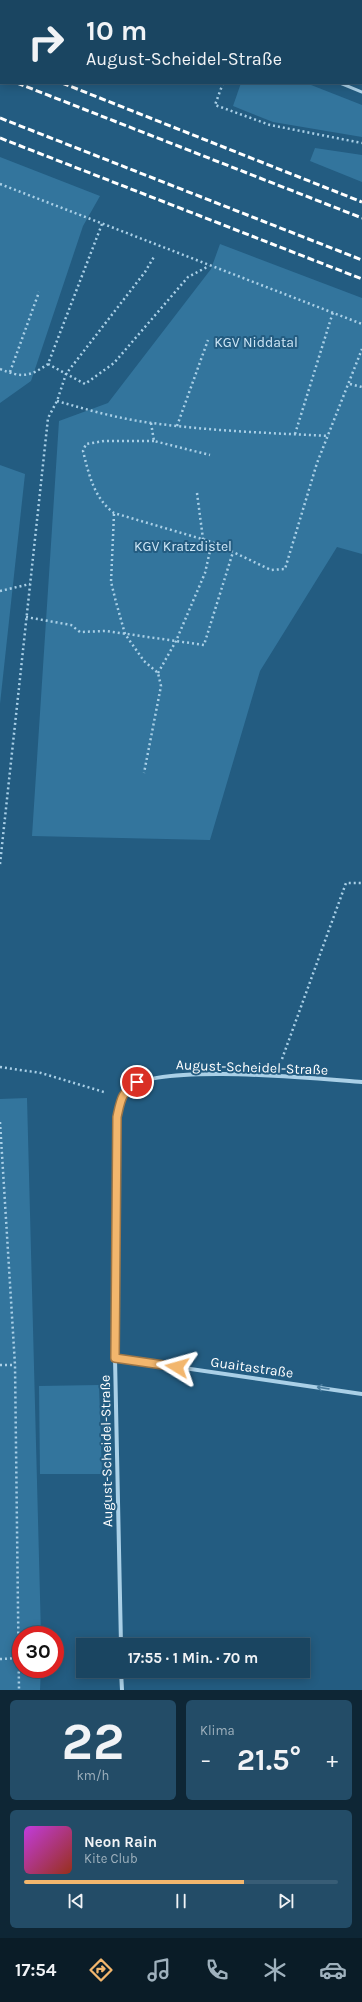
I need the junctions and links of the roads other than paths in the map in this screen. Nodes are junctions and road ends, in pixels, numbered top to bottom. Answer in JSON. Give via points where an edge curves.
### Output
{"nodes":[{"id":1,"x":342,"y":84,"type":"edge"},
{"id":2,"x":362,"y":92,"type":"edge"},
{"id":3,"x":362,"y":1082,"type":"edge"},
{"id":4,"x":115,"y":1358,"type":"junction"},
{"id":5,"x":362,"y":1394,"type":"edge"},
{"id":6,"x":121,"y":1638,"type":"edge"},
{"id":7,"x":121,"y":1678,"type":"edge"},
{"id":8,"x":122,"y":1690,"type":"edge"}],
"edges":[{"from":1,"to":2,"type":"lane"},
{"from":3,"to":4,"type":"street","name":"August-Scheidel-Straße","via":[[209,1074],[167,1075],[137,1082],[127,1089],[121,1098],[117,1117]]},
{"from":5,"to":4,"type":"street","name":"Guaitastraße","one_way":true},
{"from":4,"to":6,"type":"street","name":"August-Scheidel-Straße"},
{"from":7,"to":8,"type":"street"}]}
